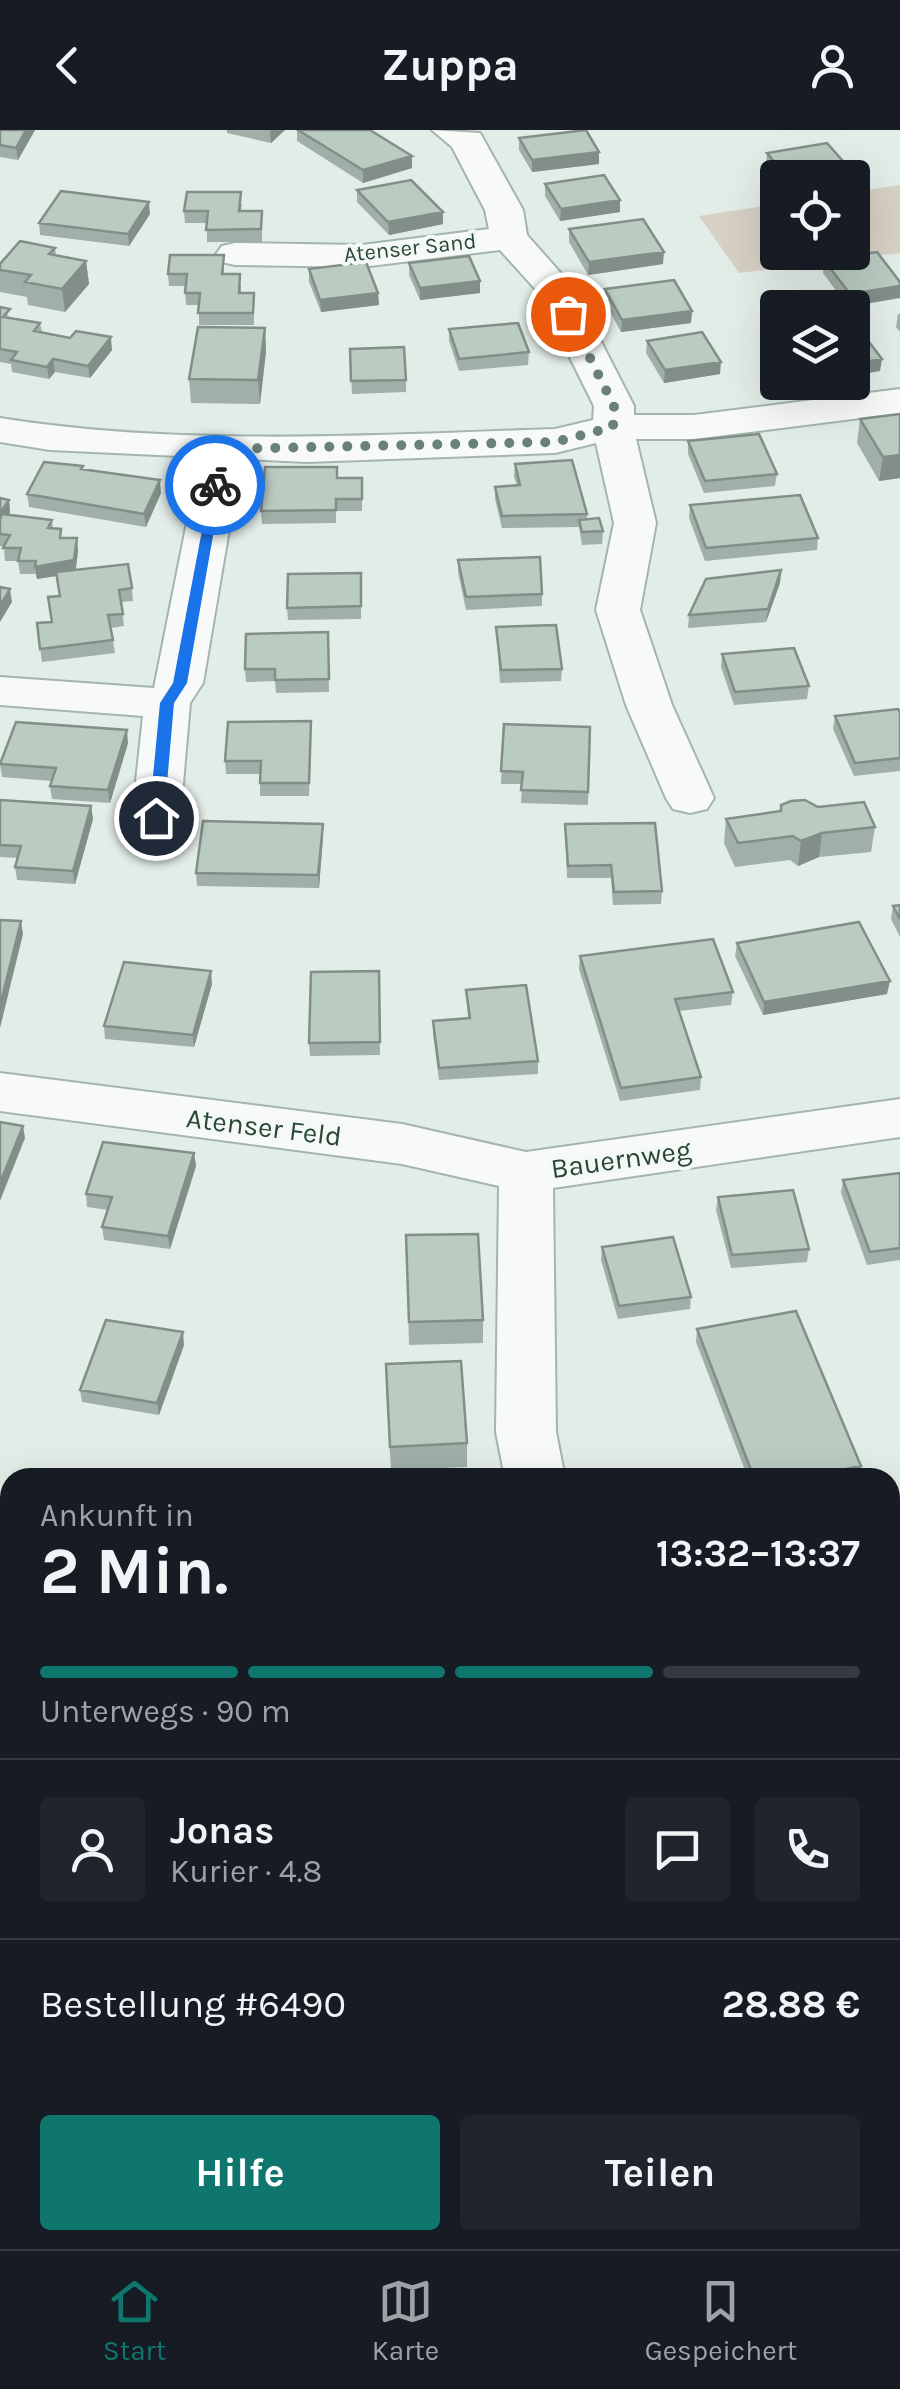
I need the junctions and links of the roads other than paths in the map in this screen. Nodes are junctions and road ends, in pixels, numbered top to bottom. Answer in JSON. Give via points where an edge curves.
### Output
{"nodes":[{"id":1,"x":450,"y":130,"type":"edge"},
{"id":2,"x":509,"y":238,"type":"junction"},
{"id":3,"x":235,"y":254,"type":"dead end"},
{"id":4,"x":900,"y":401,"type":"edge"},
{"id":5,"x":613,"y":427,"type":"junction"},
{"id":6,"x":0,"y":430,"type":"edge"},
{"id":7,"x":222,"y":449,"type":"junction"},
{"id":8,"x":0,"y":691,"type":"edge"},
{"id":9,"x":167,"y":703,"type":"junction"},
{"id":10,"x":690,"y":798,"type":"dead end"},
{"id":11,"x":156,"y":818,"type":"dead end"},
{"id":12,"x":0,"y":1092,"type":"edge"},
{"id":13,"x":900,"y":1118,"type":"edge"},
{"id":14,"x":526,"y":1172,"type":"junction"},
{"id":15,"x":533,"y":1468,"type":"edge"}],
"edges":[{"from":1,"to":2,"type":"street","via":[[468,141],[504,210]]},
{"from":2,"to":3,"type":"street","name":"Atenser Sand","via":[[362,256]]},
{"from":2,"to":5,"type":"street","via":[[554,287],[614,406]]},
{"from":4,"to":5,"type":"street","via":[[694,427]]},
{"from":5,"to":7,"type":"street","via":[[555,442]]},
{"from":5,"to":10,"type":"street","via":[[635,523],[618,610],[649,705]]},
{"from":6,"to":7,"type":"street"},
{"from":7,"to":9,"type":"street","via":[[180,683]]},
{"from":8,"to":9,"type":"street"},
{"from":9,"to":11,"type":"street"},
{"from":12,"to":14,"type":"street","name":"Atenser Feld","via":[[402,1144]]},
{"from":13,"to":14,"type":"street","name":"Bauernweg"},
{"from":14,"to":15,"type":"street","name":"Bauernweg","via":[[526,1432]]}]}
